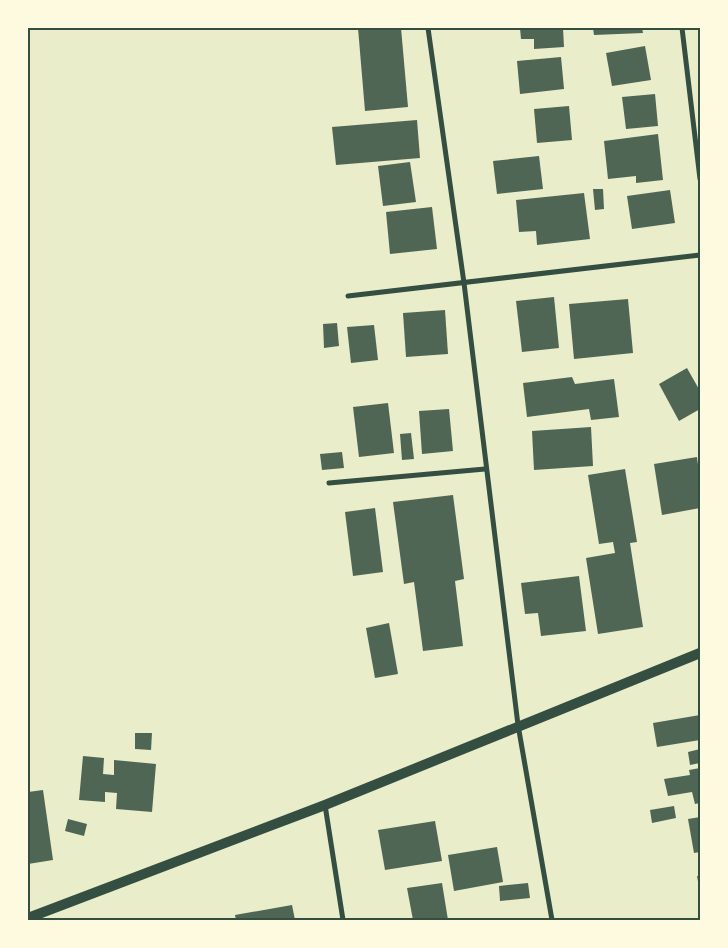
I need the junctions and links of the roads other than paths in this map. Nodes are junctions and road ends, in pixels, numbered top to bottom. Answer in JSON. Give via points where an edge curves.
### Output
{"nodes":[{"id":1,"x":428,"y":28,"type":"edge"},
{"id":2,"x":682,"y":28,"type":"edge"},
{"id":3,"x":700,"y":179,"type":"edge"},
{"id":4,"x":700,"y":254,"type":"edge"},
{"id":5,"x":464,"y":283,"type":"junction"},
{"id":6,"x":348,"y":296,"type":"dead end"},
{"id":7,"x":485,"y":468,"type":"junction"},
{"id":8,"x":329,"y":483,"type":"dead end"},
{"id":9,"x":700,"y":653,"type":"edge"},
{"id":10,"x":518,"y":725,"type":"junction"},
{"id":11,"x":325,"y":805,"type":"junction"},
{"id":12,"x":28,"y":918,"type":"edge"},
{"id":13,"x":343,"y":920,"type":"edge"},
{"id":14,"x":552,"y":920,"type":"edge"}],
"edges":[{"from":1,"to":5,"type":"street"},
{"from":2,"to":3,"type":"street"},
{"from":4,"to":5,"type":"street"},
{"from":5,"to":6,"type":"street"},
{"from":5,"to":7,"type":"street"},
{"from":7,"to":8,"type":"street"},
{"from":7,"to":10,"type":"street"},
{"from":9,"to":10,"type":"main road"},
{"from":10,"to":11,"type":"main road"},
{"from":10,"to":14,"type":"street"},
{"from":11,"to":12,"type":"main road"},
{"from":11,"to":13,"type":"street"}]}
